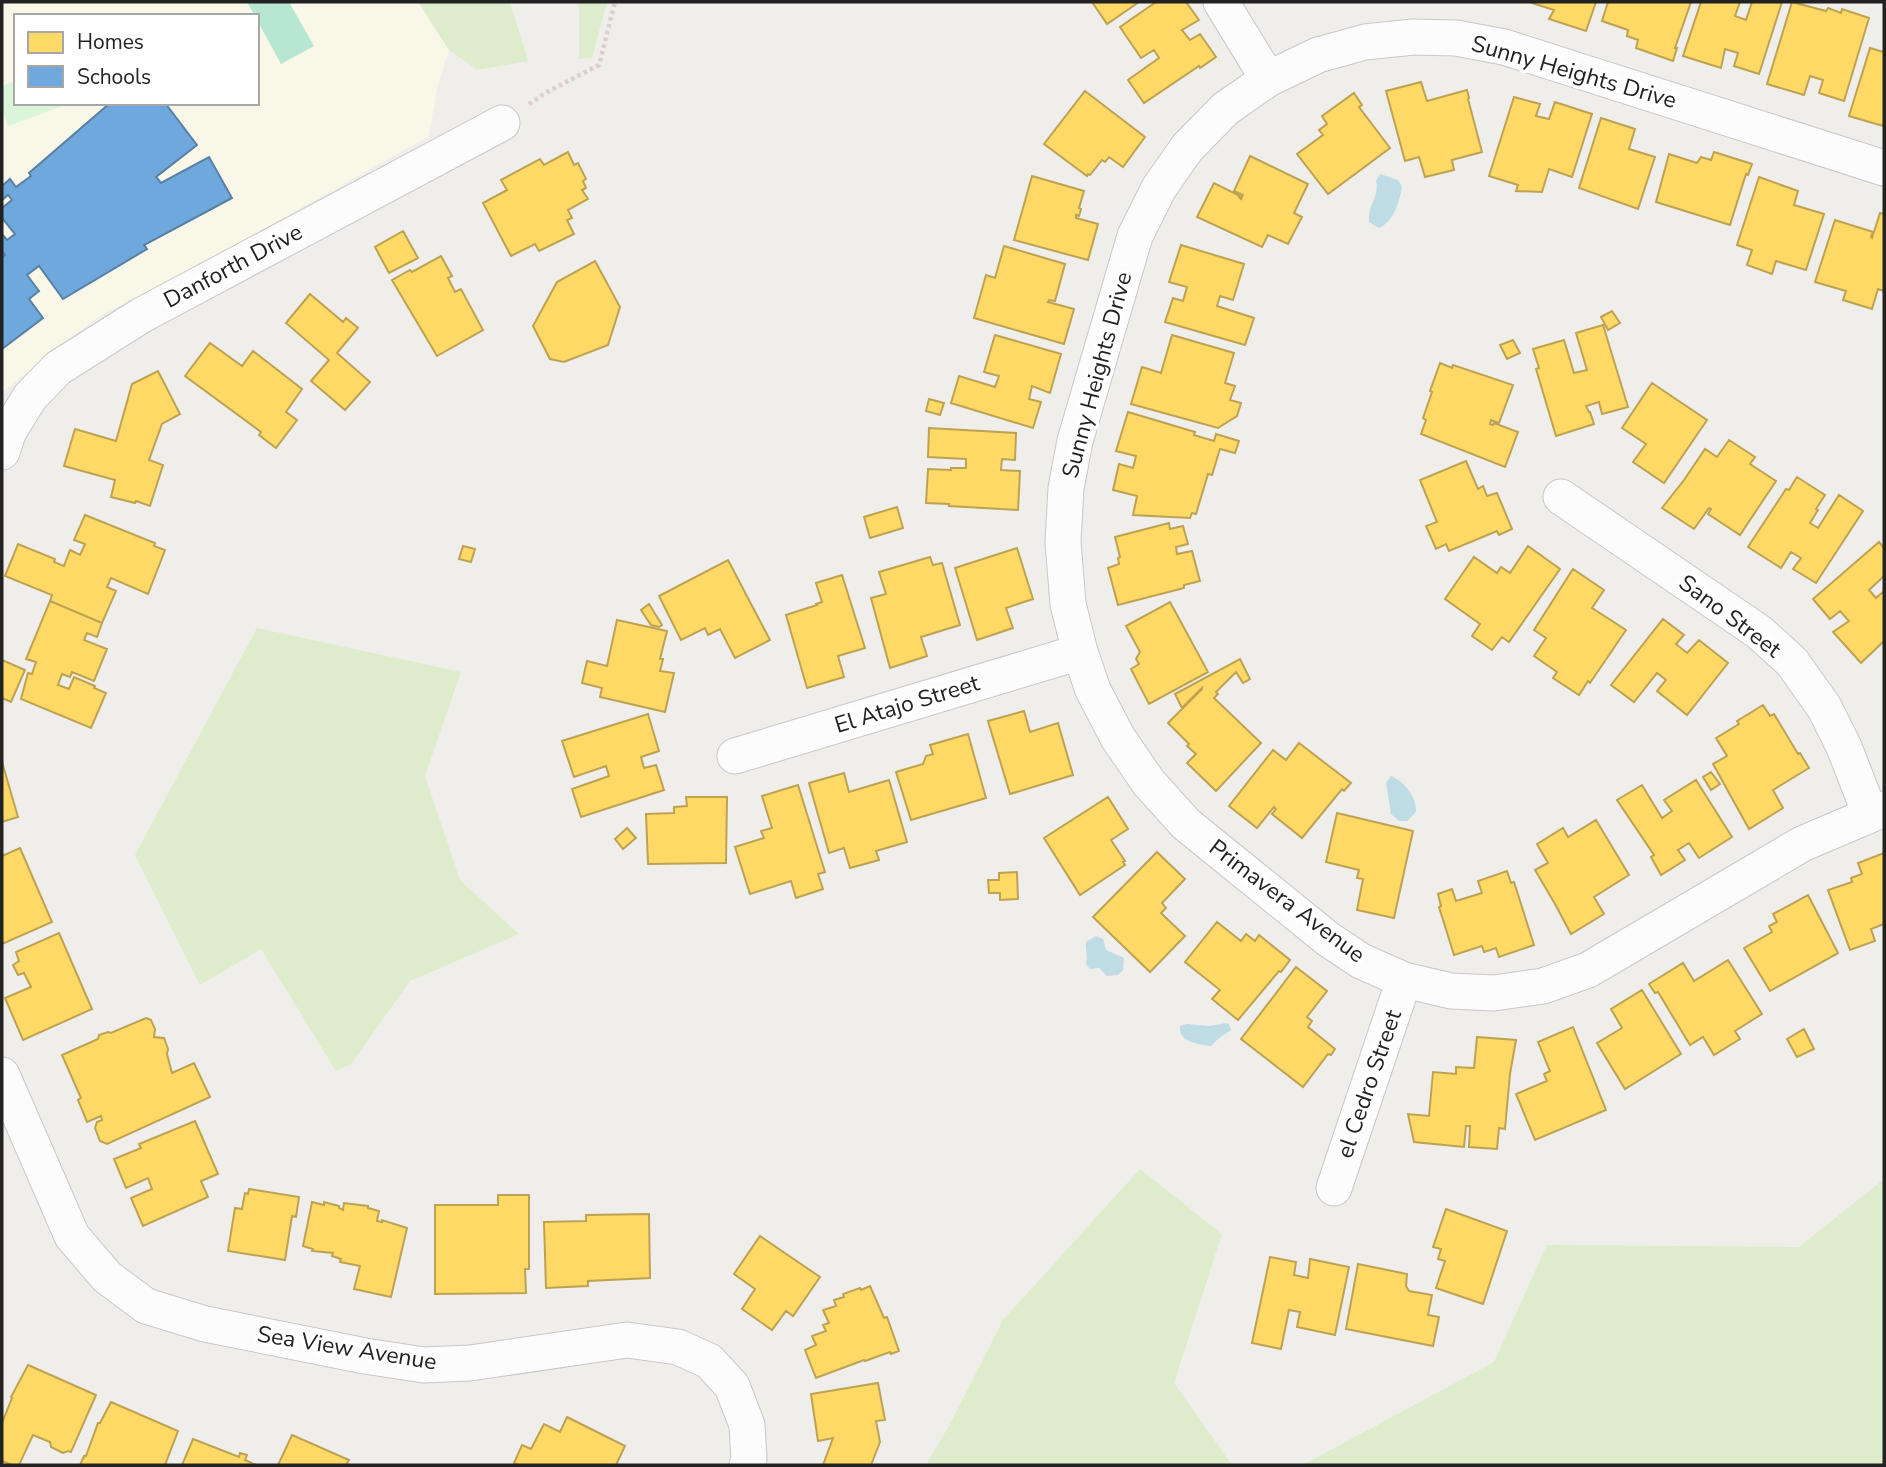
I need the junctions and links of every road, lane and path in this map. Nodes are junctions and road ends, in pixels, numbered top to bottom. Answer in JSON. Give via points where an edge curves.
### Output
{"nodes":[{"id":1,"x":615,"y":2,"type":"edge"},
{"id":2,"x":1222,"y":2,"type":"edge"},
{"id":3,"x":1268,"y":79,"type":"junction"},
{"id":4,"x":502,"y":122,"type":"joint"},
{"id":5,"x":1884,"y":168,"type":"edge"},
{"id":6,"x":2,"y":453,"type":"edge"},
{"id":7,"x":1561,"y":497,"type":"dead end"},
{"id":8,"x":1080,"y":652,"type":"junction"},
{"id":9,"x":735,"y":756,"type":"dead end"},
{"id":10,"x":1877,"y":812,"type":"edge"},
{"id":11,"x":1404,"y":980,"type":"junction"},
{"id":12,"x":2,"y":1075,"type":"edge"},
{"id":13,"x":1334,"y":1188,"type":"dead end"},
{"id":14,"x":747,"y":1465,"type":"edge"}],
"edges":[{"from":1,"to":4,"type":"path","via":[[599,65]]},
{"from":2,"to":3,"type":"street"},
{"from":3,"to":5,"type":"street","name":"Sunny Heights Drive","via":[[1318,55],[1365,42],[1456,38],[1504,47]]},
{"from":3,"to":8,"type":"street","name":"Sunny Heights Drive","via":[[1225,109],[1187,148],[1159,188],[1135,236],[1075,441],[1066,488],[1063,542],[1068,604]]},
{"from":4,"to":6,"type":"street","name":"Danforth Drive","via":[[142,314],[58,368],[30,397],[9,431]]},
{"from":7,"to":10,"type":"street","name":"Sano Street","via":[[1759,632],[1791,662],[1824,706]]},
{"from":8,"to":9,"type":"street","name":"El Atajo Street"},
{"from":8,"to":11,"type":"street","name":"Primavera Avenue","via":[[1118,738],[1149,783],[1186,824],[1328,939],[1361,961]]},
{"from":10,"to":11,"type":"street","name":"Primavera Avenue","via":[[1802,844],[1588,970],[1543,986],[1494,993],[1451,991]]},
{"from":11,"to":13,"type":"street","name":"el Cedro Street"},
{"from":12,"to":14,"type":"street","name":"Sea View Avenue","via":[[72,1236],[107,1277],[146,1306],[205,1324],[424,1365],[470,1363],[627,1340],[678,1347],[709,1361],[732,1386],[747,1425]]}]}
